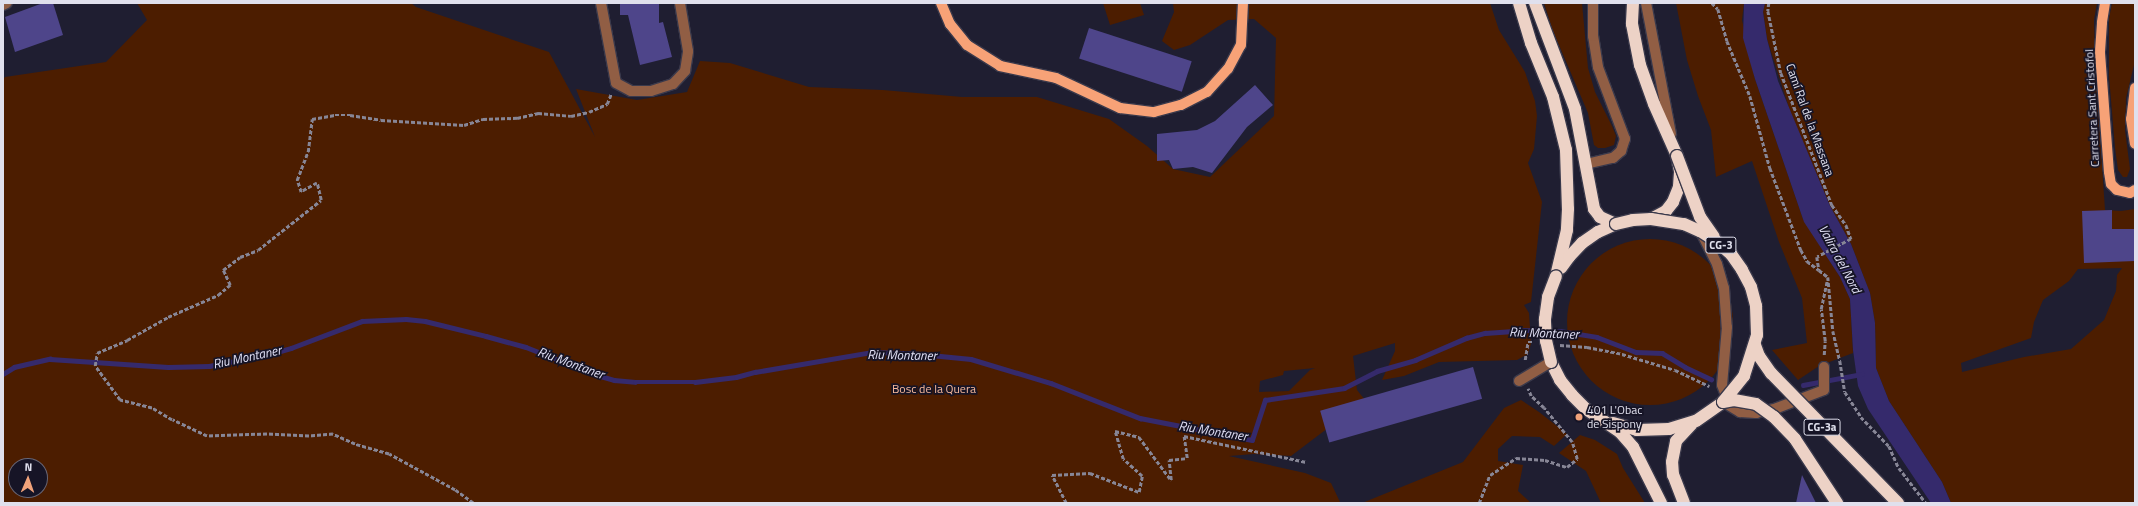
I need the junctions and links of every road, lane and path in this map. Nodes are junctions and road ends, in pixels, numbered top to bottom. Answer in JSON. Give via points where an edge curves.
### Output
{"nodes":[{"id":1,"x":7,"y":3,"type":"edge"},
{"id":2,"x":601,"y":3,"type":"edge"},
{"id":3,"x":680,"y":3,"type":"edge"},
{"id":4,"x":941,"y":3,"type":"edge"},
{"id":5,"x":1243,"y":3,"type":"edge"},
{"id":6,"x":1519,"y":3,"type":"edge"},
{"id":7,"x":1535,"y":3,"type":"edge"},
{"id":8,"x":1593,"y":3,"type":"edge"},
{"id":9,"x":1633,"y":3,"type":"edge"},
{"id":10,"x":1646,"y":3,"type":"edge"},
{"id":11,"x":1712,"y":3,"type":"edge"},
{"id":12,"x":1769,"y":3,"type":"edge"},
{"id":13,"x":2105,"y":3,"type":"edge"},
{"id":14,"x":3,"y":5,"type":"edge"},
{"id":15,"x":616,"y":83,"type":"junction"},
{"id":16,"x":2135,"y":88,"type":"edge"},
{"id":17,"x":2135,"y":144,"type":"edge"},
{"id":18,"x":1676,"y":156,"type":"junction"},
{"id":19,"x":1586,"y":164,"type":"junction"},
{"id":20,"x":2135,"y":190,"type":"edge"},
{"id":21,"x":1651,"y":219,"type":"junction"},
{"id":22,"x":1616,"y":224,"type":"junction"},
{"id":23,"x":1716,"y":241,"type":"junction"},
{"id":24,"x":1819,"y":270,"type":"junction"},
{"id":25,"x":1556,"y":276,"type":"junction"},
{"id":26,"x":1828,"y":277,"type":"junction"},
{"id":27,"x":1535,"y":342,"type":"dead end"},
{"id":28,"x":1558,"y":344,"type":"dead end"},
{"id":29,"x":1755,"y":345,"type":"junction"},
{"id":30,"x":1525,"y":360,"type":"dead end"},
{"id":31,"x":1551,"y":362,"type":"junction"},
{"id":32,"x":1824,"y":367,"type":"joint"},
{"id":33,"x":1522,"y":383,"type":"joint"},
{"id":34,"x":1722,"y":385,"type":"junction"},
{"id":35,"x":1723,"y":402,"type":"junction"},
{"id":36,"x":1602,"y":419,"type":"junction"},
{"id":37,"x":1696,"y":421,"type":"junction"},
{"id":38,"x":1306,"y":462,"type":"dead end"},
{"id":39,"x":474,"y":503,"type":"edge"},
{"id":40,"x":1066,"y":503,"type":"edge"},
{"id":41,"x":1479,"y":503,"type":"edge"},
{"id":42,"x":1661,"y":503,"type":"edge"},
{"id":43,"x":1684,"y":503,"type":"edge"},
{"id":44,"x":1837,"y":503,"type":"edge"},
{"id":45,"x":1898,"y":503,"type":"edge"},
{"id":46,"x":1926,"y":503,"type":"edge"}],
"edges":[{"from":1,"to":14,"type":"street"},
{"from":2,"to":15,"type":"street"},
{"from":3,"to":15,"type":"street","via":[[688,51],[685,71],[673,84],[651,91],[631,91]]},
{"from":4,"to":5,"type":"main road","via":[[950,24],[968,45],[1000,66],[1056,78],[1120,108],[1154,112],[1181,105],[1207,92],[1228,69],[1241,45]]},
{"from":6,"to":25,"type":"highway","number":"CG-3","via":[[1553,97],[1566,150],[1567,230]]},
{"from":7,"to":19,"type":"highway","via":[[1575,109]]},
{"from":8,"to":19,"type":"street","via":[[1598,67],[1625,139],[1621,151],[1613,158]]},
{"from":9,"to":18,"type":"highway","via":[[1632,24],[1640,64]]},
{"from":10,"to":34,"type":"street","via":[[1670,130],[1686,191],[1702,237],[1717,264],[1724,288],[1727,327]]},
{"from":11,"to":24,"type":"path","via":[[1718,9],[1727,41],[1750,96],[1770,168],[1802,250],[1807,261]]},
{"from":12,"to":24,"type":"path","name":"Camí Ral de la Massana","via":[[1768,11],[1781,73],[1832,205],[1846,225],[1851,239],[1817,257]]},
{"from":13,"to":20,"type":"main road","name":"Carretera Sant Cristofol","via":[[2100,53],[2109,172],[2111,184],[2117,190],[2130,193]]},
{"from":15,"to":39,"type":"path","via":[[607,104],[571,116],[538,113],[517,118],[483,118],[464,125],[381,120],[350,115],[312,119],[308,152],[297,180],[301,192],[317,183],[321,200],[258,250],[240,257],[223,270],[230,285],[218,295],[97,352],[95,366],[120,400],[152,408],[207,436],[333,434],[389,454]]},
{"from":16,"to":17,"type":"main road","via":[[2131,119]]},
{"from":18,"to":21,"type":"highway","bridge":true,"via":[[1680,172],[1679,187],[1666,211]]},
{"from":18,"to":23,"type":"highway","bridge":true,"via":[[1700,217]]},
{"from":19,"to":22,"type":"highway","via":[[1594,209],[1600,217]]},
{"from":21,"to":22,"type":"highway","number":"CG-3","bridge":true},
{"from":21,"to":23,"type":"highway","number":"CG-3","bridge":true,"via":[[1684,224]]},
{"from":22,"to":25,"type":"highway","number":"CG-3","via":[[1582,243]]},
{"from":23,"to":29,"type":"highway","number":"CG-3","bridge":true,"via":[[1737,262],[1751,287],[1757,316]]},
{"from":24,"to":26,"type":"path"},
{"from":25,"to":31,"type":"highway","number":"CG-3","bridge":true,"via":[[1548,296],[1545,319],[1546,341]]},
{"from":26,"to":32,"type":"path","via":[[1821,309],[1825,341]]},
{"from":26,"to":46,"type":"path","via":[[1833,331],[1845,392],[1861,417],[1889,446],[1899,468]]},
{"from":27,"to":30,"type":"path","via":[[1528,342]]},
{"from":28,"to":34,"type":"path","via":[[1622,354],[1675,370],[1714,388]]},
{"from":29,"to":35,"type":"highway","number":"CG-3","bridge":true,"via":[[1744,376]]},
{"from":29,"to":45,"type":"highway","number":"CG-3a","bridge":true,"via":[[1758,356],[1771,373]]},
{"from":31,"to":33,"type":"street","bridge":true},
{"from":31,"to":36,"type":"highway","number":"CG-3","via":[[1560,380],[1572,395],[1586,409]]},
{"from":32,"to":34,"type":"street","via":[[1824,390],[1756,413],[1740,412],[1730,406]]},
{"from":33,"to":41,"type":"path","via":[[1572,442],[1577,458],[1567,467],[1545,460],[1516,458],[1490,475]]},
{"from":35,"to":37,"type":"highway","number":"CG-3"},
{"from":35,"to":44,"type":"highway","number":"CG-3a","bridge":true,"via":[[1734,400],[1756,404],[1774,417],[1795,439]]},
{"from":36,"to":37,"type":"highway","number":"CG-3","via":[[1621,426],[1653,430]]},
{"from":36,"to":42,"type":"highway","number":"CG-3","via":[[1620,432],[1633,446]]},
{"from":37,"to":43,"type":"highway","number":"CG-3","via":[[1676,441],[1673,451],[1673,475]]},
{"from":38,"to":40,"type":"path","via":[[1184,436],[1187,458],[1169,460],[1171,480],[1139,438],[1115,431],[1123,459],[1142,476],[1140,492],[1090,473],[1052,475]]}]}
